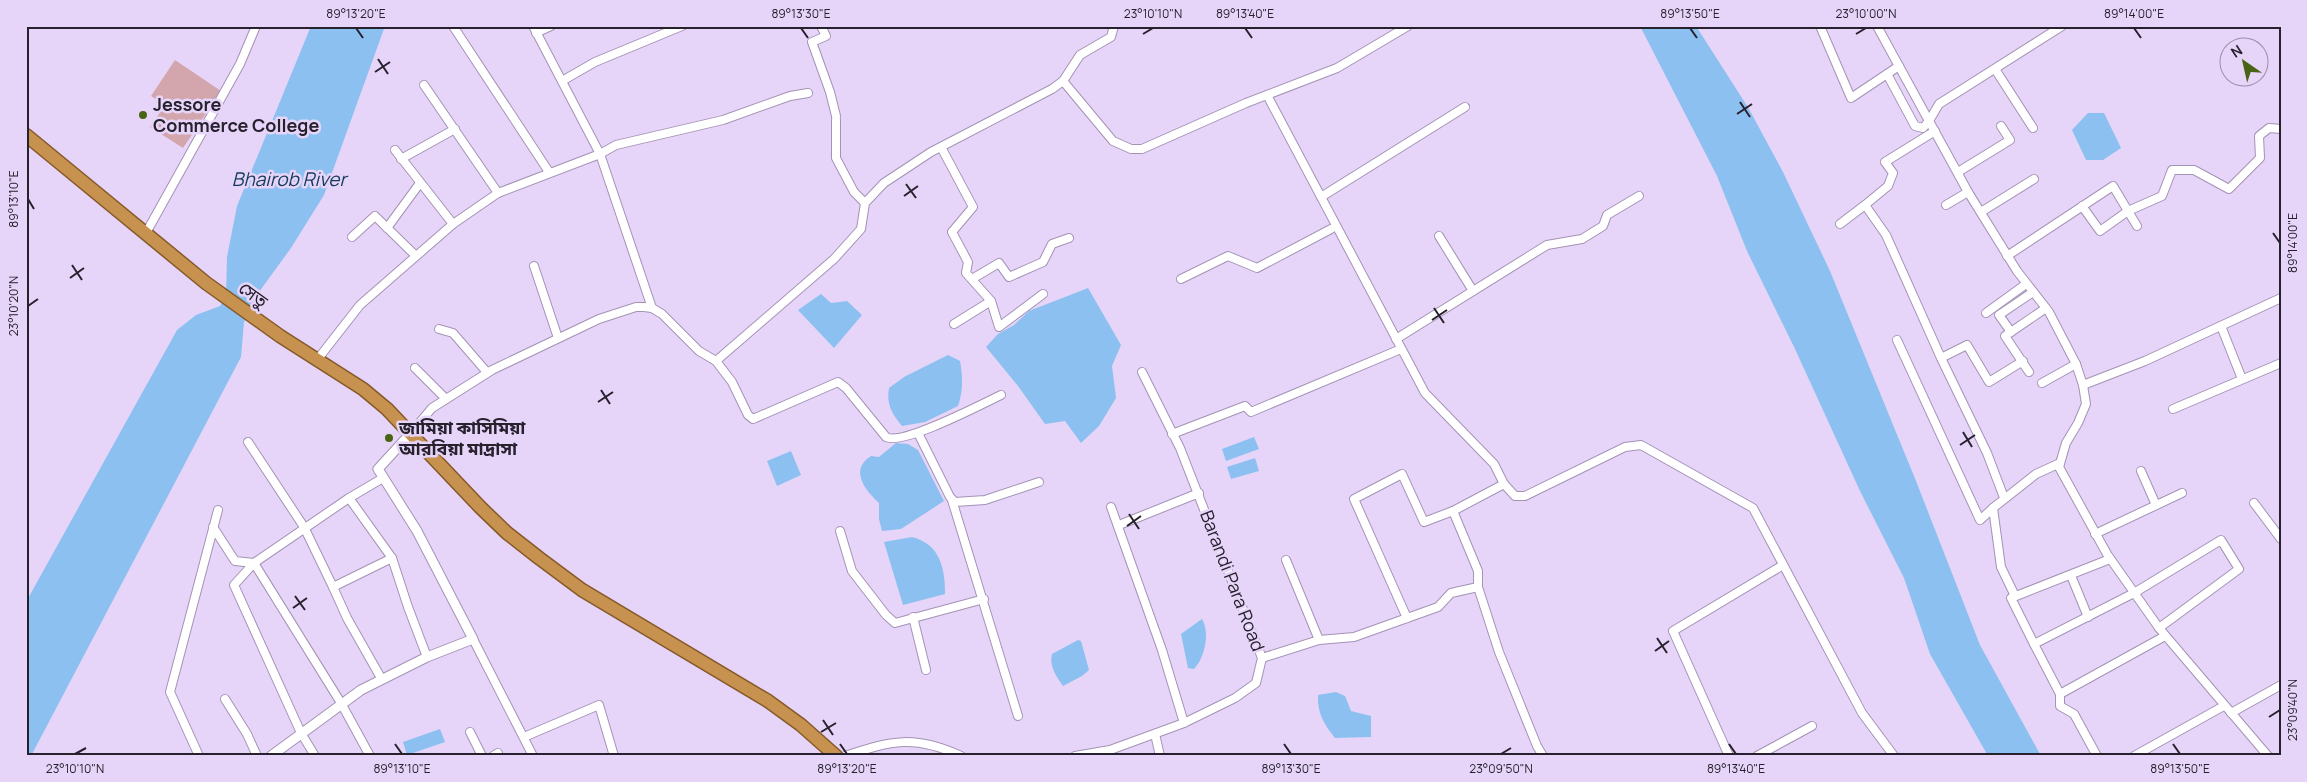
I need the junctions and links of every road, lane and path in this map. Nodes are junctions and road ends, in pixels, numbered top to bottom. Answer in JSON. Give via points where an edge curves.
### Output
{"nodes":[{"id":1,"x":256,"y":26,"type":"edge"},
{"id":2,"x":453,"y":26,"type":"edge"},
{"id":3,"x":551,"y":26,"type":"edge"},
{"id":4,"x":682,"y":26,"type":"edge"},
{"id":5,"x":821,"y":26,"type":"edge"},
{"id":6,"x":1114,"y":26,"type":"edge"},
{"id":7,"x":1408,"y":26,"type":"edge"},
{"id":8,"x":1820,"y":26,"type":"edge"},
{"id":9,"x":1877,"y":26,"type":"edge"},
{"id":10,"x":1885,"y":26,"type":"edge"},
{"id":11,"x":2062,"y":26,"type":"edge"},
{"id":12,"x":535,"y":30,"type":"edge"},
{"id":13,"x":1883,"y":37,"type":"junction"},
{"id":14,"x":1899,"y":66,"type":"junction"},
{"id":15,"x":1995,"y":69,"type":"junction"},
{"id":16,"x":1887,"y":74,"type":"junction"},
{"id":17,"x":562,"y":81,"type":"junction"},
{"id":18,"x":1063,"y":81,"type":"junction"},
{"id":19,"x":424,"y":85,"type":"dead end"},
{"id":20,"x":808,"y":93,"type":"dead end"},
{"id":21,"x":1267,"y":96,"type":"junction"},
{"id":22,"x":1464,"y":107,"type":"dead end"},
{"id":23,"x":1929,"y":121,"type":"junction"},
{"id":24,"x":2001,"y":126,"type":"dead end"},
{"id":25,"x":2033,"y":128,"type":"dead end"},
{"id":26,"x":455,"y":129,"type":"junction"},
{"id":27,"x":2281,"y":129,"type":"edge"},
{"id":28,"x":1935,"y":131,"type":"junction"},
{"id":29,"x":26,"y":135,"type":"edge"},
{"id":30,"x":941,"y":147,"type":"junction"},
{"id":31,"x":395,"y":150,"type":"dead end"},
{"id":32,"x":600,"y":154,"type":"junction"},
{"id":33,"x":402,"y":159,"type":"junction"},
{"id":34,"x":549,"y":172,"type":"junction"},
{"id":35,"x":1958,"y":172,"type":"junction"},
{"id":36,"x":2034,"y":179,"type":"dead end"},
{"id":37,"x":420,"y":183,"type":"junction"},
{"id":38,"x":498,"y":192,"type":"junction"},
{"id":39,"x":1968,"y":192,"type":"junction"},
{"id":40,"x":1638,"y":196,"type":"dead end"},
{"id":41,"x":1321,"y":197,"type":"junction"},
{"id":42,"x":865,"y":203,"type":"junction"},
{"id":43,"x":1865,"y":205,"type":"junction"},
{"id":44,"x":1946,"y":205,"type":"dead end"},
{"id":45,"x":2082,"y":206,"type":"junction"},
{"id":46,"x":2128,"y":211,"type":"junction"},
{"id":47,"x":1981,"y":212,"type":"junction"},
{"id":48,"x":453,"y":224,"type":"junction"},
{"id":49,"x":1840,"y":224,"type":"dead end"},
{"id":50,"x":2137,"y":226,"type":"dead end"},
{"id":51,"x":387,"y":228,"type":"junction"},
{"id":52,"x":1331,"y":230,"type":"dead end"},
{"id":53,"x":146,"y":233,"type":"junction"},
{"id":54,"x":1439,"y":236,"type":"dead end"},
{"id":55,"x":352,"y":237,"type":"dead end"},
{"id":56,"x":1069,"y":238,"type":"dead end"},
{"id":57,"x":416,"y":256,"type":"junction"},
{"id":58,"x":2007,"y":256,"type":"junction"},
{"id":59,"x":534,"y":266,"type":"dead end"},
{"id":60,"x":972,"y":279,"type":"junction"},
{"id":61,"x":1181,"y":279,"type":"dead end"},
{"id":62,"x":2026,"y":284,"type":"junction"},
{"id":63,"x":1473,"y":291,"type":"junction"},
{"id":64,"x":2033,"y":292,"type":"junction"},
{"id":65,"x":1044,"y":294,"type":"dead end"},
{"id":66,"x":2281,"y":298,"type":"edge"},
{"id":67,"x":991,"y":301,"type":"junction"},
{"id":68,"x":652,"y":308,"type":"junction"},
{"id":69,"x":2046,"y":308,"type":"junction"},
{"id":70,"x":1986,"y":312,"type":"dead end"},
{"id":71,"x":954,"y":324,"type":"dead end"},
{"id":72,"x":2221,"y":326,"type":"junction"},
{"id":73,"x":439,"y":329,"type":"dead end"},
{"id":74,"x":2011,"y":332,"type":"junction"},
{"id":75,"x":558,"y":338,"type":"junction"},
{"id":76,"x":1396,"y":339,"type":"junction"},
{"id":77,"x":1897,"y":340,"type":"dead end"},
{"id":78,"x":1401,"y":349,"type":"junction"},
{"id":79,"x":1940,"y":358,"type":"junction"},
{"id":80,"x":317,"y":360,"type":"junction"},
{"id":81,"x":716,"y":361,"type":"junction"},
{"id":82,"x":2023,"y":361,"type":"junction"},
{"id":83,"x":2281,"y":363,"type":"edge"},
{"id":84,"x":2076,"y":364,"type":"junction"},
{"id":85,"x":415,"y":368,"type":"dead end"},
{"id":86,"x":485,"y":370,"type":"dead end"},
{"id":87,"x":1142,"y":372,"type":"dead end"},
{"id":88,"x":2029,"y":372,"type":"dead end"},
{"id":89,"x":2242,"y":379,"type":"junction"},
{"id":90,"x":2042,"y":383,"type":"dead end"},
{"id":91,"x":2083,"y":385,"type":"junction"},
{"id":92,"x":1001,"y":396,"type":"dead end"},
{"id":93,"x":446,"y":399,"type":"junction"},
{"id":94,"x":2173,"y":409,"type":"dead end"},
{"id":95,"x":918,"y":433,"type":"junction"},
{"id":96,"x":410,"y":434,"type":"junction"},
{"id":97,"x":1172,"y":434,"type":"junction"},
{"id":98,"x":248,"y":442,"type":"dead end"},
{"id":99,"x":2060,"y":463,"type":"junction"},
{"id":100,"x":2141,"y":471,"type":"dead end"},
{"id":101,"x":383,"y":478,"type":"junction"},
{"id":102,"x":1039,"y":482,"type":"dead end"},
{"id":103,"x":1504,"y":484,"type":"junction"},
{"id":104,"x":1199,"y":493,"type":"junction"},
{"id":105,"x":2182,"y":493,"type":"dead end"},
{"id":106,"x":2003,"y":495,"type":"dead end"},
{"id":107,"x":349,"y":498,"type":"junction"},
{"id":108,"x":952,"y":500,"type":"junction"},
{"id":109,"x":2254,"y":503,"type":"dead end"},
{"id":110,"x":2156,"y":505,"type":"junction"},
{"id":111,"x":1111,"y":507,"type":"dead end"},
{"id":112,"x":1993,"y":508,"type":"junction"},
{"id":113,"x":218,"y":510,"type":"dead end"},
{"id":114,"x":1453,"y":511,"type":"junction"},
{"id":115,"x":1119,"y":525,"type":"junction"},
{"id":116,"x":213,"y":527,"type":"junction"},
{"id":117,"x":304,"y":527,"type":"junction"},
{"id":118,"x":840,"y":531,"type":"dead end"},
{"id":119,"x":2095,"y":534,"type":"junction"},
{"id":120,"x":2281,"y":539,"type":"edge"},
{"id":121,"x":392,"y":558,"type":"junction"},
{"id":122,"x":2110,"y":559,"type":"junction"},
{"id":123,"x":1286,"y":560,"type":"dead end"},
{"id":124,"x":254,"y":563,"type":"junction"},
{"id":125,"x":1783,"y":565,"type":"junction"},
{"id":126,"x":2072,"y":578,"type":"dead end"},
{"id":127,"x":333,"y":586,"type":"junction"},
{"id":128,"x":1478,"y":587,"type":"junction"},
{"id":129,"x":2134,"y":593,"type":"junction"},
{"id":130,"x":2015,"y":596,"type":"junction"},
{"id":131,"x":984,"y":599,"type":"junction"},
{"id":132,"x":913,"y":617,"type":"junction"},
{"id":133,"x":2088,"y":617,"type":"junction"},
{"id":134,"x":1407,"y":618,"type":"junction"},
{"id":135,"x":2159,"y":628,"type":"junction"},
{"id":136,"x":2165,"y":636,"type":"junction"},
{"id":137,"x":473,"y":639,"type":"junction"},
{"id":138,"x":1318,"y":640,"type":"junction"},
{"id":139,"x":2034,"y":644,"type":"junction"},
{"id":140,"x":427,"y":657,"type":"junction"},
{"id":141,"x":1262,"y":658,"type":"junction"},
{"id":142,"x":926,"y":670,"type":"dead end"},
{"id":143,"x":381,"y":678,"type":"junction"},
{"id":144,"x":2281,"y":685,"type":"edge"},
{"id":145,"x":2060,"y":694,"type":"junction"},
{"id":146,"x":225,"y":698,"type":"dead end"},
{"id":147,"x":341,"y":703,"type":"junction"},
{"id":148,"x":2222,"y":707,"type":"dead end"},
{"id":149,"x":2231,"y":712,"type":"junction"},
{"id":150,"x":1018,"y":716,"type":"dead end"},
{"id":151,"x":1184,"y":723,"type":"junction"},
{"id":152,"x":1812,"y":726,"type":"dead end"},
{"id":153,"x":470,"y":732,"type":"dead end"},
{"id":154,"x":301,"y":733,"type":"junction"},
{"id":155,"x":1155,"y":734,"type":"junction"},
{"id":156,"x":524,"y":738,"type":"junction"},
{"id":157,"x":1111,"y":753,"type":"edge"},
{"id":158,"x":199,"y":756,"type":"edge"},
{"id":159,"x":257,"y":756,"type":"edge"},
{"id":160,"x":271,"y":756,"type":"edge"},
{"id":161,"x":315,"y":756,"type":"edge"},
{"id":162,"x":370,"y":756,"type":"edge"},
{"id":163,"x":482,"y":756,"type":"edge"},
{"id":164,"x":534,"y":756,"type":"edge"},
{"id":165,"x":614,"y":756,"type":"edge"},
{"id":166,"x":836,"y":756,"type":"edge"},
{"id":167,"x":846,"y":756,"type":"edge"},
{"id":168,"x":961,"y":756,"type":"edge"},
{"id":169,"x":1075,"y":756,"type":"edge"},
{"id":170,"x":1160,"y":756,"type":"edge"},
{"id":171,"x":1542,"y":756,"type":"edge"},
{"id":172,"x":1729,"y":756,"type":"edge"},
{"id":173,"x":1758,"y":756,"type":"edge"},
{"id":174,"x":1894,"y":756,"type":"edge"},
{"id":175,"x":2097,"y":756,"type":"edge"},
{"id":176,"x":2134,"y":756,"type":"edge"},
{"id":177,"x":2268,"y":756,"type":"edge"}],
"edges":[{"from":1,"to":53,"type":"street","via":[[236,72]]},
{"from":2,"to":34,"type":"street"},
{"from":3,"to":12,"type":"street"},
{"from":4,"to":17,"type":"street","via":[[595,62]]},
{"from":5,"to":42,"type":"street","via":[[826,36],[812,42],[836,118],[836,158],[854,192]]},
{"from":6,"to":18,"type":"street","via":[[1111,37],[1076,58]]},
{"from":7,"to":21,"type":"street","via":[[1337,68]]},
{"from":8,"to":16,"type":"street","via":[[1851,98]]},
{"from":9,"to":13,"type":"street"},
{"from":10,"to":13,"type":"street"},
{"from":11,"to":15,"type":"street"},
{"from":12,"to":17,"type":"street"},
{"from":13,"to":14,"type":"street"},
{"from":14,"to":16,"type":"street"},
{"from":14,"to":23,"type":"street"},
{"from":15,"to":23,"type":"street","via":[[1939,104]]},
{"from":15,"to":25,"type":"street"},
{"from":16,"to":23,"type":"street","via":[[1915,126],[1923,128]]},
{"from":17,"to":32,"type":"street"},
{"from":18,"to":21,"type":"street","via":[[1109,138],[1137,150]]},
{"from":18,"to":30,"type":"street"},
{"from":19,"to":26,"type":"street"},
{"from":20,"to":32,"type":"street","via":[[790,96],[723,120],[616,145]]},
{"from":21,"to":41,"type":"street"},
{"from":22,"to":41,"type":"street"},
{"from":23,"to":28,"type":"street"},
{"from":24,"to":35,"type":"street","via":[[2010,140]]},
{"from":26,"to":33,"type":"street"},
{"from":26,"to":38,"type":"street"},
{"from":27,"to":46,"type":"street","via":[[2269,128],[2259,136],[2260,158],[2229,189],[2194,170],[2172,170],[2162,196]]},
{"from":28,"to":35,"type":"street"},
{"from":28,"to":43,"type":"street","via":[[1884,162],[1893,173],[1888,186]]},
{"from":29,"to":53,"type":"highway","name":"সেতু"},
{"from":30,"to":42,"type":"street","via":[[884,183]]},
{"from":30,"to":60,"type":"street","via":[[973,207],[952,232],[968,262],[966,273]]},
{"from":31,"to":33,"type":"street"},
{"from":32,"to":34,"type":"street"},
{"from":32,"to":68,"type":"street"},
{"from":33,"to":37,"type":"street"},
{"from":34,"to":38,"type":"street"},
{"from":35,"to":39,"type":"street"},
{"from":36,"to":47,"type":"street"},
{"from":37,"to":48,"type":"street"},
{"from":37,"to":51,"type":"street"},
{"from":38,"to":48,"type":"street"},
{"from":39,"to":44,"type":"street"},
{"from":39,"to":47,"type":"street"},
{"from":40,"to":63,"type":"street","via":[[1607,215],[1603,226],[1592,234],[1576,241],[1547,245]]},
{"from":41,"to":76,"type":"street"},
{"from":42,"to":81,"type":"street","via":[[861,229],[834,259]]},
{"from":43,"to":49,"type":"street"},
{"from":43,"to":79,"type":"street","via":[[1886,235]]},
{"from":45,"to":46,"type":"street","via":[[2100,231]]},
{"from":45,"to":46,"type":"street","via":[[2113,186]]},
{"from":45,"to":58,"type":"street"},
{"from":46,"to":50,"type":"street"},
{"from":47,"to":58,"type":"street"},
{"from":48,"to":57,"type":"street"},
{"from":51,"to":55,"type":"street","via":[[375,216]]},
{"from":51,"to":57,"type":"street"},
{"from":52,"to":61,"type":"street","via":[[1257,268],[1228,256]]},
{"from":53,"to":80,"type":"highway","name":"সেতু","via":[[206,283]]},
{"from":54,"to":63,"type":"street"},
{"from":56,"to":60,"type":"street","via":[[1052,244],[1043,262],[1009,277],[999,263]]},
{"from":57,"to":80,"type":"street","via":[[360,305]]},
{"from":58,"to":62,"type":"street"},
{"from":59,"to":75,"type":"street"},
{"from":60,"to":67,"type":"street"},
{"from":62,"to":64,"type":"street"},
{"from":62,"to":70,"type":"street"},
{"from":63,"to":76,"type":"street"},
{"from":64,"to":69,"type":"street"},
{"from":64,"to":74,"type":"street","via":[[2000,315]]},
{"from":65,"to":67,"type":"street","via":[[999,326]]},
{"from":66,"to":72,"type":"street"},
{"from":67,"to":71,"type":"street"},
{"from":68,"to":75,"type":"street","via":[[636,307],[599,319]]},
{"from":68,"to":81,"type":"street","via":[[699,351]]},
{"from":69,"to":74,"type":"street"},
{"from":69,"to":84,"type":"street"},
{"from":72,"to":89,"type":"street"},
{"from":72,"to":91,"type":"street","via":[[2146,361]]},
{"from":73,"to":86,"type":"street","via":[[453,333]]},
{"from":74,"to":82,"type":"street","via":[[2005,336]]},
{"from":75,"to":93,"type":"street","via":[[492,370]]},
{"from":76,"to":78,"type":"street"},
{"from":77,"to":112,"type":"street","via":[[1980,520]]},
{"from":78,"to":97,"type":"street","via":[[1251,412],[1245,406]]},
{"from":78,"to":103,"type":"street","via":[[1426,392],[1494,464]]},
{"from":79,"to":82,"type":"street","via":[[1968,344],[1989,382]]},
{"from":79,"to":106,"type":"street","via":[[1987,453]]},
{"from":80,"to":96,"type":"highway","name":"সেতু","via":[[363,389],[388,409]]},
{"from":81,"to":95,"type":"street","via":[[753,419],[838,382],[888,439]]},
{"from":82,"to":88,"type":"street"},
{"from":83,"to":89,"type":"street"},
{"from":84,"to":90,"type":"street"},
{"from":84,"to":91,"type":"street"},
{"from":85,"to":93,"type":"street"},
{"from":87,"to":97,"type":"street","name":"Barandi Para Road"},
{"from":89,"to":94,"type":"street"},
{"from":91,"to":99,"type":"street","via":[[2086,404],[2066,443]]},
{"from":92,"to":95,"type":"street"},
{"from":93,"to":96,"type":"street","via":[[432,408]]},
{"from":95,"to":108,"type":"street"},
{"from":96,"to":101,"type":"street","via":[[378,468]]},
{"from":96,"to":166,"type":"highway","name":"সেতু","via":[[507,533],[546,563],[582,590],[768,701]]},
{"from":97,"to":104,"type":"street","name":"Barandi Para Road"},
{"from":98,"to":117,"type":"street"},
{"from":99,"to":112,"type":"street","via":[[2036,474]]},
{"from":99,"to":119,"type":"street","via":[[2058,467],[2064,481]]},
{"from":100,"to":110,"type":"street"},
{"from":101,"to":107,"type":"street"},
{"from":101,"to":137,"type":"street","via":[[417,531]]},
{"from":102,"to":108,"type":"street","via":[[985,500]]},
{"from":103,"to":114,"type":"street"},
{"from":103,"to":125,"type":"street","via":[[1515,496],[1525,496],[1625,447],[1641,444],[1753,508]]},
{"from":104,"to":115,"type":"street"},
{"from":104,"to":141,"type":"street","name":"Barandi Para Road"},
{"from":105,"to":110,"type":"street"},
{"from":107,"to":117,"type":"street"},
{"from":107,"to":121,"type":"street"},
{"from":108,"to":131,"type":"street"},
{"from":109,"to":120,"type":"street"},
{"from":110,"to":119,"type":"street"},
{"from":111,"to":115,"type":"street"},
{"from":112,"to":130,"type":"street","via":[[2001,567]]},
{"from":113,"to":116,"type":"street"},
{"from":114,"to":128,"type":"street","via":[[1478,572]]},
{"from":114,"to":134,"type":"street","via":[[1424,522],[1402,474],[1354,499]]},
{"from":115,"to":151,"type":"street"},
{"from":116,"to":124,"type":"street","via":[[235,560]]},
{"from":116,"to":158,"type":"street","via":[[170,692]]},
{"from":117,"to":124,"type":"street"},
{"from":117,"to":127,"type":"street"},
{"from":118,"to":132,"type":"street","via":[[852,572],[886,615],[895,623]]},
{"from":119,"to":122,"type":"street"},
{"from":121,"to":127,"type":"street"},
{"from":121,"to":140,"type":"street"},
{"from":122,"to":129,"type":"street"},
{"from":122,"to":130,"type":"street"},
{"from":123,"to":138,"type":"street"},
{"from":124,"to":147,"type":"street"},
{"from":124,"to":154,"type":"street","via":[[234,585]]},
{"from":125,"to":172,"type":"street","via":[[1673,631]]},
{"from":125,"to":174,"type":"street","via":[[1862,713]]},
{"from":126,"to":133,"type":"street"},
{"from":127,"to":143,"type":"street"},
{"from":128,"to":134,"type":"street","via":[[1451,593],[1438,607]]},
{"from":128,"to":171,"type":"street","via":[[1499,652]]},
{"from":129,"to":133,"type":"street"},
{"from":129,"to":135,"type":"street"},
{"from":129,"to":135,"type":"street","via":[[2221,540],[2239,569]]},
{"from":130,"to":139,"type":"street","via":[[2011,598]]},
{"from":131,"to":132,"type":"street"},
{"from":131,"to":150,"type":"street"},
{"from":132,"to":142,"type":"street"},
{"from":133,"to":139,"type":"street"},
{"from":134,"to":138,"type":"street","via":[[1354,637]]},
{"from":135,"to":136,"type":"street"},
{"from":136,"to":145,"type":"street"},
{"from":136,"to":149,"type":"street"},
{"from":137,"to":140,"type":"street"},
{"from":137,"to":156,"type":"street"},
{"from":138,"to":141,"type":"street"},
{"from":139,"to":145,"type":"street"},
{"from":140,"to":143,"type":"street"},
{"from":141,"to":151,"type":"street","name":"Barandi Para Road","via":[[1256,682],[1235,698]]},
{"from":143,"to":147,"type":"street"},
{"from":144,"to":149,"type":"street"},
{"from":145,"to":175,"type":"street","via":[[2060,706],[2074,714]]},
{"from":146,"to":159,"type":"street"},
{"from":147,"to":154,"type":"street"},
{"from":147,"to":162,"type":"street"},
{"from":148,"to":176,"type":"street"},
{"from":149,"to":177,"type":"street"},
{"from":151,"to":155,"type":"street","name":"Barandi Para Road"},
{"from":152,"to":173,"type":"street"},
{"from":153,"to":163,"type":"street"},
{"from":154,"to":160,"type":"street"},
{"from":154,"to":161,"type":"street"},
{"from":155,"to":157,"type":"street","name":"Barandi Para Road"},
{"from":155,"to":170,"type":"street"},
{"from":156,"to":164,"type":"street"},
{"from":156,"to":165,"type":"street","via":[[599,705]]},
{"from":157,"to":169,"type":"street","name":"Barandi Para Road"},
{"from":167,"to":168,"type":"street","via":[[900,740],[920,742]]}]}
